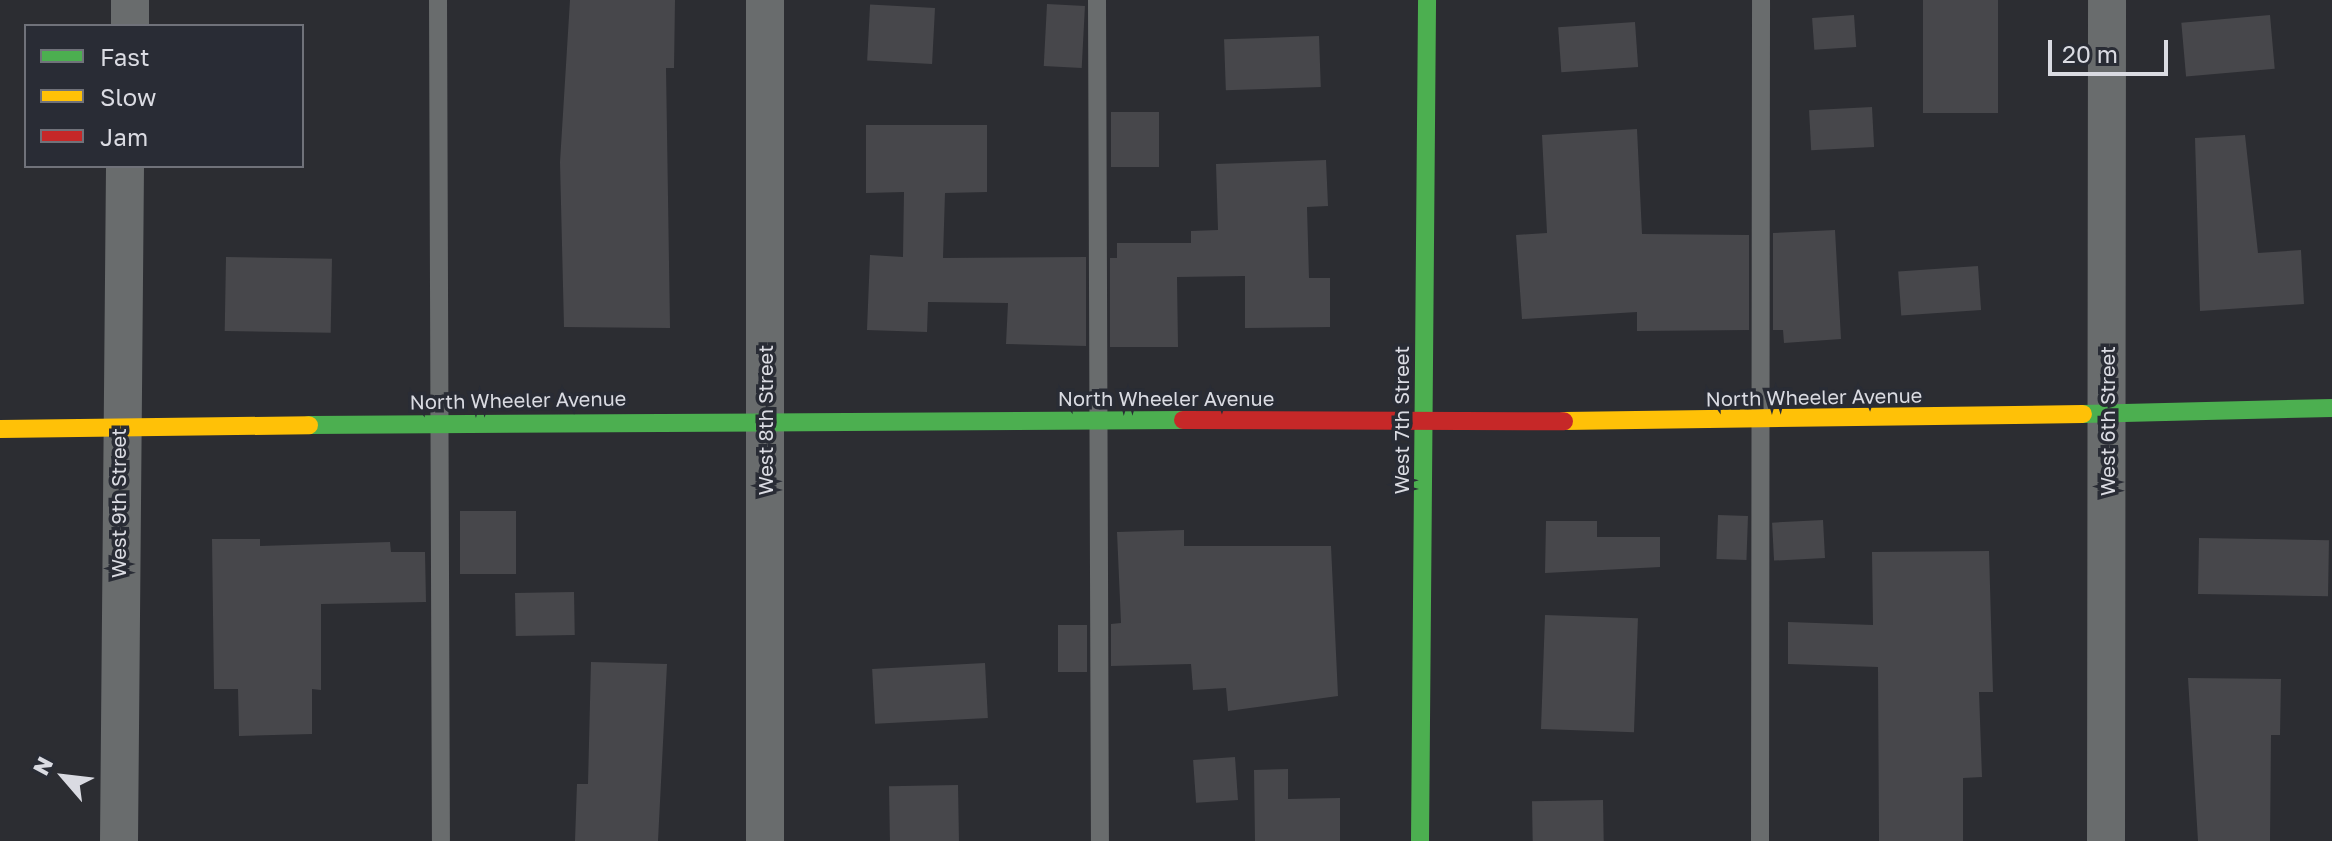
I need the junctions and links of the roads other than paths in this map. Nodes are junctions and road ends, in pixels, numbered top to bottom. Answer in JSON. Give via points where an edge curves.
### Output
{"nodes":[{"id":1,"x":130,"y":0,"type":"edge"},
{"id":2,"x":438,"y":0,"type":"edge"},
{"id":3,"x":765,"y":0,"type":"edge"},
{"id":4,"x":1097,"y":0,"type":"edge"},
{"id":5,"x":1427,"y":0,"type":"edge"},
{"id":6,"x":1761,"y":0,"type":"edge"},
{"id":7,"x":2107,"y":0,"type":"edge"},
{"id":8,"x":130,"y":24,"type":"edge"},
{"id":9,"x":125,"y":168,"type":"edge"},
{"id":10,"x":2332,"y":408,"type":"edge"},
{"id":11,"x":2107,"y":413,"type":"junction"},
{"id":12,"x":765,"y":419,"type":"junction"},
{"id":13,"x":1099,"y":420,"type":"junction"},
{"id":14,"x":1423,"y":421,"type":"junction"},
{"id":15,"x":1761,"y":421,"type":"junction"},
{"id":16,"x":440,"y":422,"type":"junction"},
{"id":17,"x":118,"y":427,"type":"junction"},
{"id":18,"x":0,"y":429,"type":"edge"},
{"id":19,"x":119,"y":841,"type":"edge"},
{"id":20,"x":441,"y":841,"type":"edge"},
{"id":21,"x":765,"y":841,"type":"edge"},
{"id":22,"x":1100,"y":841,"type":"edge"},
{"id":23,"x":1420,"y":841,"type":"edge"},
{"id":24,"x":1760,"y":841,"type":"edge"},
{"id":25,"x":2106,"y":841,"type":"edge"}],
"edges":[{"from":1,"to":8,"type":"street"},
{"from":2,"to":16,"type":"lane"},
{"from":3,"to":12,"type":"street","name":"West 8th Street"},
{"from":4,"to":13,"type":"lane"},
{"from":5,"to":14,"type":"street","name":"West 7th Street"},
{"from":6,"to":15,"type":"lane"},
{"from":7,"to":11,"type":"street","name":"West 6th Street"},
{"from":9,"to":17,"type":"street","name":"West 9th Street"},
{"from":10,"to":11,"type":"street","name":"North Wheeler Avenue"},
{"from":11,"to":15,"type":"street","name":"North Wheeler Avenue"},
{"from":11,"to":25,"type":"street","name":"West 6th Street"},
{"from":12,"to":13,"type":"street","name":"North Wheeler Avenue"},
{"from":12,"to":16,"type":"street","name":"North Wheeler Avenue"},
{"from":12,"to":21,"type":"street","name":"West 8th Street"},
{"from":13,"to":14,"type":"street","name":"North Wheeler Avenue"},
{"from":13,"to":22,"type":"lane"},
{"from":14,"to":15,"type":"street","name":"North Wheeler Avenue"},
{"from":14,"to":23,"type":"street","name":"West 7th Street"},
{"from":15,"to":24,"type":"lane"},
{"from":16,"to":17,"type":"street","name":"North Wheeler Avenue"},
{"from":16,"to":20,"type":"lane"},
{"from":17,"to":18,"type":"street","name":"North Wheeler Avenue"},
{"from":17,"to":19,"type":"street","name":"West 9th Street"}]}
